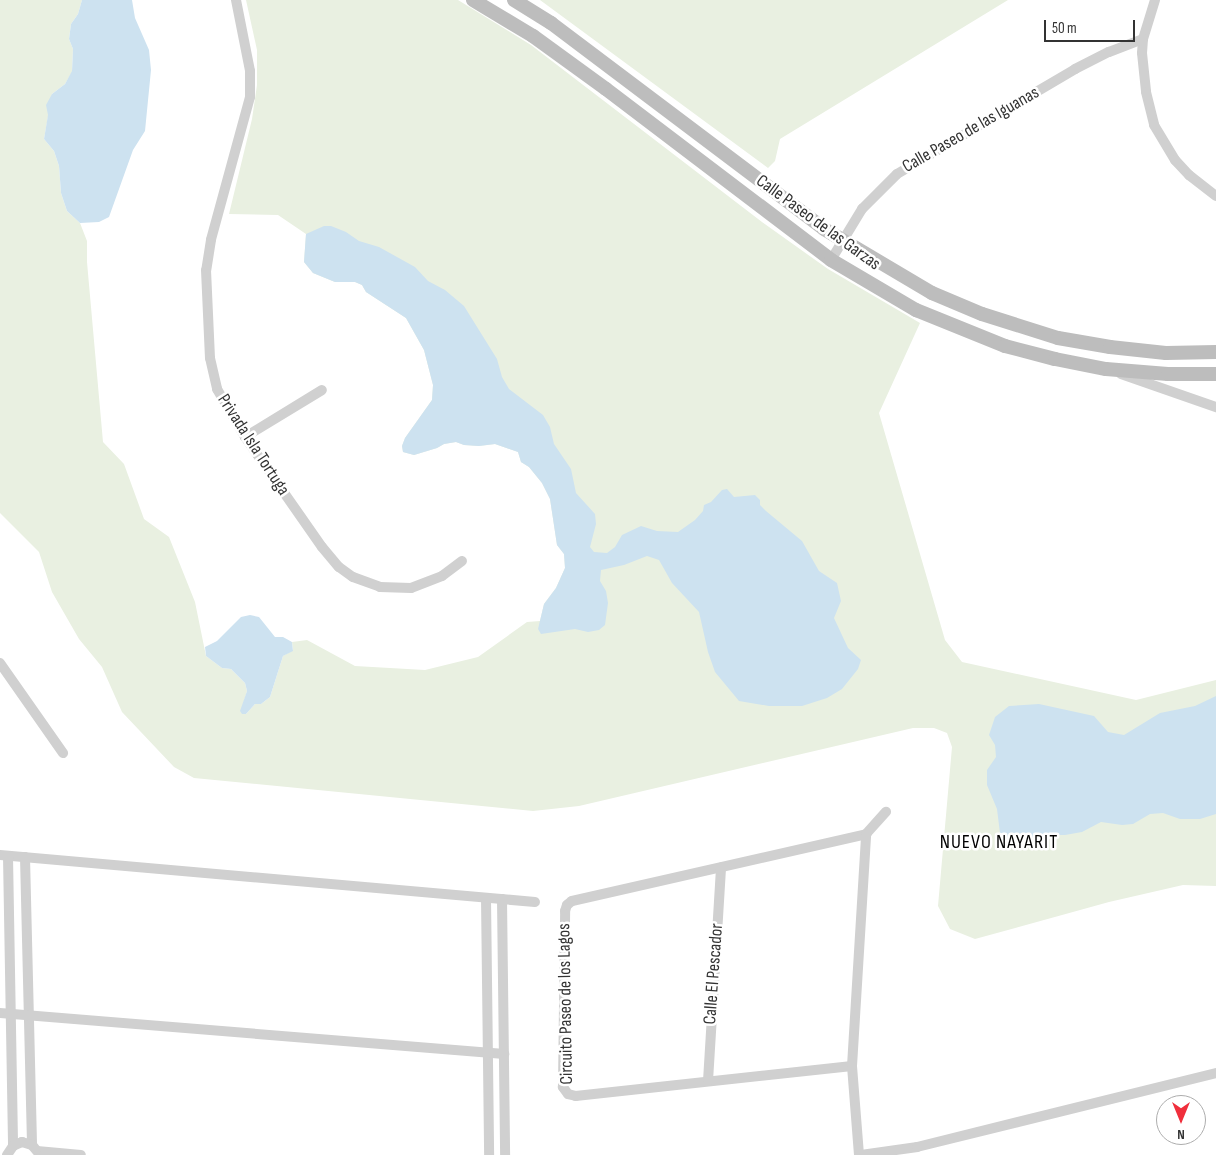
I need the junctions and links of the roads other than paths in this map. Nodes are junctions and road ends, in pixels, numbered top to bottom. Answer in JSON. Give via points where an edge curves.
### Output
{"nodes":[{"id":1,"x":236,"y":0,"type":"edge"},
{"id":2,"x":473,"y":0,"type":"edge"},
{"id":3,"x":514,"y":0,"type":"edge"},
{"id":4,"x":1154,"y":0,"type":"edge"},
{"id":5,"x":1144,"y":39,"type":"junction"},
{"id":6,"x":1216,"y":196,"type":"edge"},
{"id":7,"x":843,"y":242,"type":"junction"},
{"id":8,"x":831,"y":260,"type":"junction"},
{"id":9,"x":1013,"y":325,"type":"junction"},
{"id":10,"x":1006,"y":346,"type":"junction"},
{"id":11,"x":1216,"y":352,"type":"edge"},
{"id":12,"x":1106,"y":369,"type":"junction"},
{"id":13,"x":1216,"y":374,"type":"edge"},
{"id":14,"x":322,"y":390,"type":"dead end"},
{"id":15,"x":1216,"y":407,"type":"edge"},
{"id":16,"x":245,"y":437,"type":"junction"},
{"id":17,"x":462,"y":561,"type":"dead end"},
{"id":18,"x":0,"y":663,"type":"edge"},
{"id":19,"x":62,"y":753,"type":"dead end"},
{"id":20,"x":886,"y":812,"type":"dead end"},
{"id":21,"x":866,"y":834,"type":"junction"},
{"id":22,"x":4,"y":856,"type":"edge"},
{"id":23,"x":25,"y":857,"type":"junction"},
{"id":24,"x":721,"y":867,"type":"junction"},
{"id":25,"x":486,"y":898,"type":"junction"},
{"id":26,"x":502,"y":899,"type":"junction"},
{"id":27,"x":535,"y":902,"type":"dead end"},
{"id":28,"x":5,"y":1014,"type":"edge"},
{"id":29,"x":28,"y":1014,"type":"junction"},
{"id":30,"x":488,"y":1054,"type":"junction"},
{"id":31,"x":504,"y":1054,"type":"junction"},
{"id":32,"x":852,"y":1066,"type":"junction"},
{"id":33,"x":1216,"y":1073,"type":"edge"},
{"id":34,"x":708,"y":1080,"type":"junction"},
{"id":35,"x":7,"y":1150,"type":"edge"},
{"id":36,"x":36,"y":1150,"type":"edge"},
{"id":37,"x":81,"y":1155,"type":"edge"},
{"id":38,"x":489,"y":1155,"type":"edge"},
{"id":39,"x":505,"y":1155,"type":"edge"},
{"id":40,"x":860,"y":1155,"type":"edge"}],
"edges":[{"from":1,"to":16,"type":"street","name":"Privada Isla Tortuga","via":[[250,71],[250,97],[211,240],[206,296],[210,358],[217,389]]},
{"from":2,"to":8,"type":"street","name":"Calle Paseo de las Garzas","via":[[569,62]]},
{"from":3,"to":7,"type":"street","name":"Calle Paseo de las Garzas","via":[[551,23]]},
{"from":4,"to":5,"type":"street"},
{"from":5,"to":6,"type":"street","via":[[1143,72],[1154,124],[1175,160]]},
{"from":5,"to":7,"type":"street","name":"Calle Paseo de las Iguanas","via":[[1075,70],[897,174],[862,209]]},
{"from":7,"to":8,"type":"street","name":"Calle Paseo de las Iguanas"},
{"from":7,"to":9,"type":"street","name":"Calle Paseo de las Garzas","via":[[932,293]]},
{"from":8,"to":10,"type":"street","name":"Calle Paseo de las Garzas","via":[[916,310]]},
{"from":9,"to":10,"type":"street"},
{"from":9,"to":11,"type":"street","name":"Calle Paseo de las Garzas","via":[[1058,338],[1110,347],[1166,353]]},
{"from":10,"to":12,"type":"street","name":"Calle Paseo de las Garzas"},
{"from":12,"to":13,"type":"street","name":"Calle Paseo de las Garzas"},
{"from":12,"to":15,"type":"street"},
{"from":14,"to":16,"type":"street"},
{"from":16,"to":17,"type":"street","name":"Privada Isla Tortuga","via":[[322,547],[339,567],[353,577],[380,587],[411,588],[442,576]]},
{"from":18,"to":19,"type":"street"},
{"from":20,"to":21,"type":"street"},
{"from":21,"to":24,"type":"street","name":"Circuito Paseo de los Lagos"},
{"from":21,"to":32,"type":"street"},
{"from":22,"to":23,"type":"street"},
{"from":22,"to":28,"type":"street"},
{"from":23,"to":25,"type":"street"},
{"from":23,"to":29,"type":"street"},
{"from":24,"to":34,"type":"street","name":"Calle El Pescador"},
{"from":24,"to":34,"type":"street","name":"Circuito Paseo de los Lagos","via":[[572,901],[565,911],[564,1087],[568,1094],[576,1096]]},
{"from":25,"to":26,"type":"street"},
{"from":25,"to":30,"type":"street"},
{"from":26,"to":27,"type":"street"},
{"from":26,"to":31,"type":"street"},
{"from":28,"to":29,"type":"street"},
{"from":28,"to":35,"type":"street"},
{"from":29,"to":30,"type":"street"},
{"from":29,"to":36,"type":"street"},
{"from":30,"to":31,"type":"street"},
{"from":30,"to":38,"type":"street"},
{"from":31,"to":39,"type":"street"},
{"from":32,"to":34,"type":"street","name":"Circuito Paseo de los Lagos"},
{"from":32,"to":40,"type":"street"},
{"from":33,"to":40,"type":"street","via":[[917,1147]]},
{"from":35,"to":36,"type":"street","via":[[22,1142]]},
{"from":36,"to":37,"type":"street"}]}
